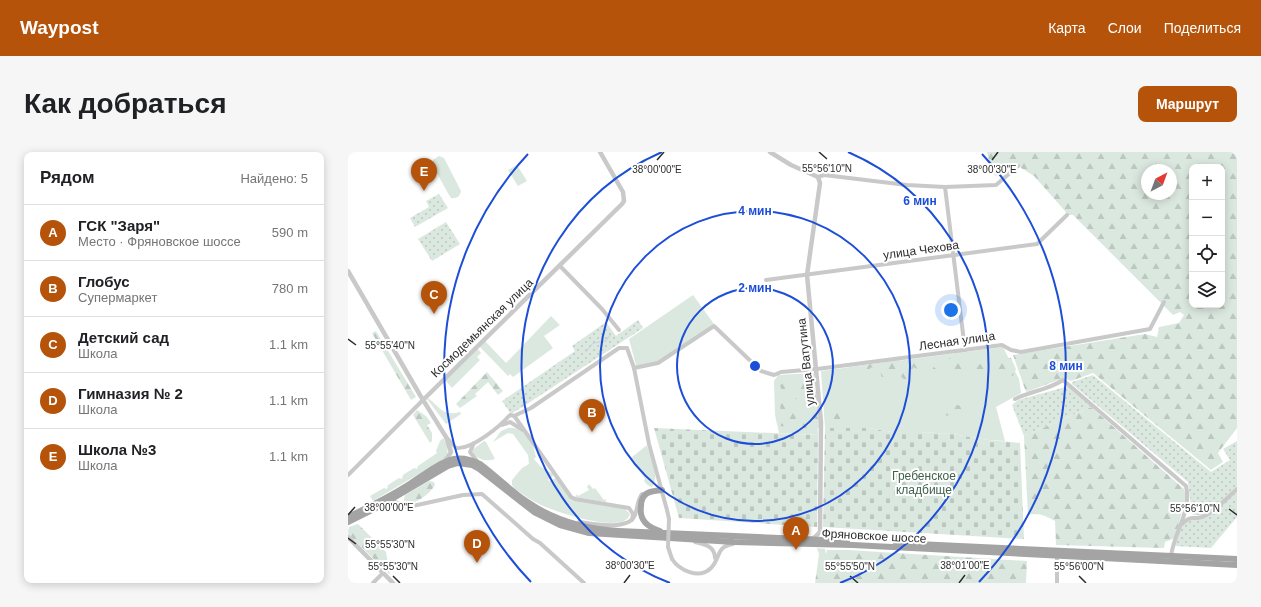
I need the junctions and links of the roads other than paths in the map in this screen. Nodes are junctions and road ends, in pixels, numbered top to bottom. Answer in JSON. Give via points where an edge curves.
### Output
{"nodes":[{"id":1,"x":600,"y":152,"type":"edge"},
{"id":2,"x":770,"y":152,"type":"edge"},
{"id":3,"x":1018,"y":166,"type":"dead end"},
{"id":4,"x":818,"y":177,"type":"junction"},
{"id":5,"x":945,"y":187,"type":"junction"},
{"id":6,"x":1067,"y":215,"type":"dead end"},
{"id":7,"x":954,"y":256,"type":"junction"},
{"id":8,"x":560,"y":266,"type":"junction"},
{"id":9,"x":348,"y":271,"type":"edge"},
{"id":10,"x":807,"y":275,"type":"junction"},
{"id":11,"x":766,"y":280,"type":"dead end"},
{"id":12,"x":1164,"y":302,"type":"dead end"},
{"id":13,"x":619,"y":330,"type":"dead end"},
{"id":14,"x":965,"y":350,"type":"junction"},
{"id":15,"x":634,"y":368,"type":"junction"},
{"id":16,"x":817,"y":370,"type":"junction"},
{"id":17,"x":1015,"y":399,"type":"dead end"},
{"id":18,"x":423,"y":400,"type":"junction"},
{"id":19,"x":514,"y":416,"type":"junction"},
{"id":20,"x":511,"y":422,"type":"junction"},
{"id":21,"x":501,"y":425,"type":"junction"},
{"id":22,"x":526,"y":433,"type":"junction"},
{"id":23,"x":446,"y":437,"type":"junction"},
{"id":24,"x":475,"y":442,"type":"junction"},
{"id":25,"x":443,"y":464,"type":"junction"},
{"id":26,"x":480,"y":464,"type":"junction"},
{"id":27,"x":348,"y":475,"type":"edge"},
{"id":28,"x":1237,"y":489,"type":"edge"},
{"id":29,"x":662,"y":490,"type":"junction"},
{"id":30,"x":402,"y":493,"type":"junction"},
{"id":31,"x":390,"y":500,"type":"junction"},
{"id":32,"x":637,"y":503,"type":"junction"},
{"id":33,"x":408,"y":507,"type":"junction"},
{"id":34,"x":623,"y":507,"type":"junction"},
{"id":35,"x":348,"y":517,"type":"edge"},
{"id":36,"x":555,"y":517,"type":"junction"},
{"id":37,"x":632,"y":520,"type":"junction"},
{"id":38,"x":348,"y":522,"type":"edge"},
{"id":39,"x":1181,"y":525,"type":"junction"},
{"id":40,"x":820,"y":532,"type":"junction"},
{"id":41,"x":673,"y":536,"type":"junction"},
{"id":42,"x":348,"y":537,"type":"edge"},
{"id":43,"x":809,"y":540,"type":"junction"},
{"id":44,"x":825,"y":540,"type":"junction"},
{"id":45,"x":750,"y":542,"type":"junction"},
{"id":46,"x":1057,"y":556,"type":"junction"},
{"id":47,"x":1171,"y":556,"type":"junction"},
{"id":48,"x":1237,"y":558,"type":"edge"},
{"id":49,"x":715,"y":562,"type":"junction"},
{"id":50,"x":1237,"y":565,"type":"edge"},
{"id":51,"x":383,"y":574,"type":"junction"},
{"id":52,"x":373,"y":583,"type":"edge"},
{"id":53,"x":393,"y":583,"type":"edge"},
{"id":54,"x":584,"y":583,"type":"edge"},
{"id":55,"x":1057,"y":583,"type":"edge"}],
"edges":[{"from":1,"to":8,"type":"street","name":"Космодемьянская улица","via":[[623,192],[624,201]]},
{"from":2,"to":4,"type":"street"},
{"from":3,"to":5,"type":"street","via":[[996,185]]},
{"from":4,"to":5,"type":"street","via":[[824,175]]},
{"from":4,"to":10,"type":"street","name":"улица Ватутина","via":[[820,183]]},
{"from":5,"to":7,"type":"street"},
{"from":6,"to":7,"type":"street","name":"улица Чехова","via":[[1037,244]]},
{"from":7,"to":10,"type":"street","name":"улица Чехова"},
{"from":7,"to":14,"type":"street"},
{"from":8,"to":13,"type":"street"},
{"from":8,"to":18,"type":"street","name":"Космодемьянская улица"},
{"from":9,"to":18,"type":"street"},
{"from":10,"to":11,"type":"street","name":"улица Чехова"},
{"from":10,"to":16,"type":"street","name":"улица Ватутина"},
{"from":12,"to":14,"type":"street","name":"Лесная улица","via":[[1150,329],[1021,352],[1002,345]]},
{"from":14,"to":16,"type":"street","name":"Лесная улица"},
{"from":15,"to":16,"type":"street","name":"Лесная улица","via":[[658,363],[714,326],[761,371],[774,375],[781,372]]},
{"from":15,"to":19,"type":"street","via":[[627,348],[623,347],[532,408]]},
{"from":15,"to":29,"type":"street","via":[[647,437]]},
{"from":16,"to":40,"type":"street","name":"улица Ватутина","via":[[822,422]]},
{"from":17,"to":39,"type":"street","via":[[1052,387],[1064,380],[1186,486],[1189,497]]},
{"from":18,"to":23,"type":"street"},
{"from":18,"to":27,"type":"street","name":"Космодемьянская улица"},
{"from":19,"to":20,"type":"street","via":[[515,422]]},
{"from":19,"to":21,"type":"street"},
{"from":19,"to":22,"type":"street"},
{"from":20,"to":21,"type":"street"},
{"from":20,"to":22,"type":"street"},
{"from":21,"to":24,"type":"street"},
{"from":22,"to":34,"type":"street","via":[[573,498]]},
{"from":23,"to":24,"type":"street","via":[[454,446],[461,448]]},
{"from":23,"to":25,"type":"street","via":[[451,452]]},
{"from":24,"to":26,"type":"street","via":[[470,452]]},
{"from":25,"to":26,"type":"main road","via":[[462,458]]},
{"from":25,"to":35,"type":"main road","via":[[389,497]]},
{"from":26,"to":36,"type":"main road","name":"Фряновское шоссе","via":[[525,500]]},
{"from":28,"to":39,"type":"street","via":[[1219,506],[1202,517],[1190,517]]},
{"from":29,"to":32,"type":"street","via":[[647,491],[640,496]]},
{"from":29,"to":41,"type":"main road","via":[[644,496],[641,515],[644,523]]},
{"from":29,"to":49,"type":"street","bridge":true,"via":[[668,510],[668,546],[672,559],[683,569],[697,573],[706,572]]},
{"from":30,"to":31,"type":"main road"},
{"from":30,"to":33,"type":"street","via":[[401,501]]},
{"from":30,"to":41,"type":"main road","name":"Фряновское шоссе","via":[[448,466],[458,463],[472,465],[534,512],[560,525],[590,534]]},
{"from":31,"to":33,"type":"street"},
{"from":31,"to":38,"type":"main road"},
{"from":32,"to":34,"type":"street","via":[[631,507]]},
{"from":32,"to":37,"type":"street"},
{"from":33,"to":54,"type":"street","via":[[482,494]]},
{"from":34,"to":37,"type":"street","via":[[632,511]]},
{"from":36,"to":37,"type":"street","via":[[603,525],[622,525]]},
{"from":36,"to":41,"type":"main road","name":"Фряновское шоссе","via":[[604,530]]},
{"from":39,"to":47,"type":"street"},
{"from":40,"to":43,"type":"street"},
{"from":40,"to":44,"type":"street"},
{"from":41,"to":43,"type":"main road","name":"Фряновское шоссе"},
{"from":41,"to":45,"type":"main road","name":"Фряновское шоссе"},
{"from":41,"to":49,"type":"street","via":[[707,545],[715,554]]},
{"from":42,"to":51,"type":"street"},
{"from":43,"to":44,"type":"main road","name":"Фряновское шоссе"},
{"from":44,"to":47,"type":"main road","name":"Фряновское шоссе"},
{"from":45,"to":46,"type":"main road","name":"Фряновское шоссе"},
{"from":45,"to":49,"type":"street","via":[[723,547]]},
{"from":46,"to":50,"type":"main road","name":"Фряновское шоссе"},
{"from":46,"to":55,"type":"street"},
{"from":47,"to":48,"type":"main road","name":"Фряновское шоссе"},
{"from":51,"to":52,"type":"street"},
{"from":51,"to":53,"type":"street"}]}
